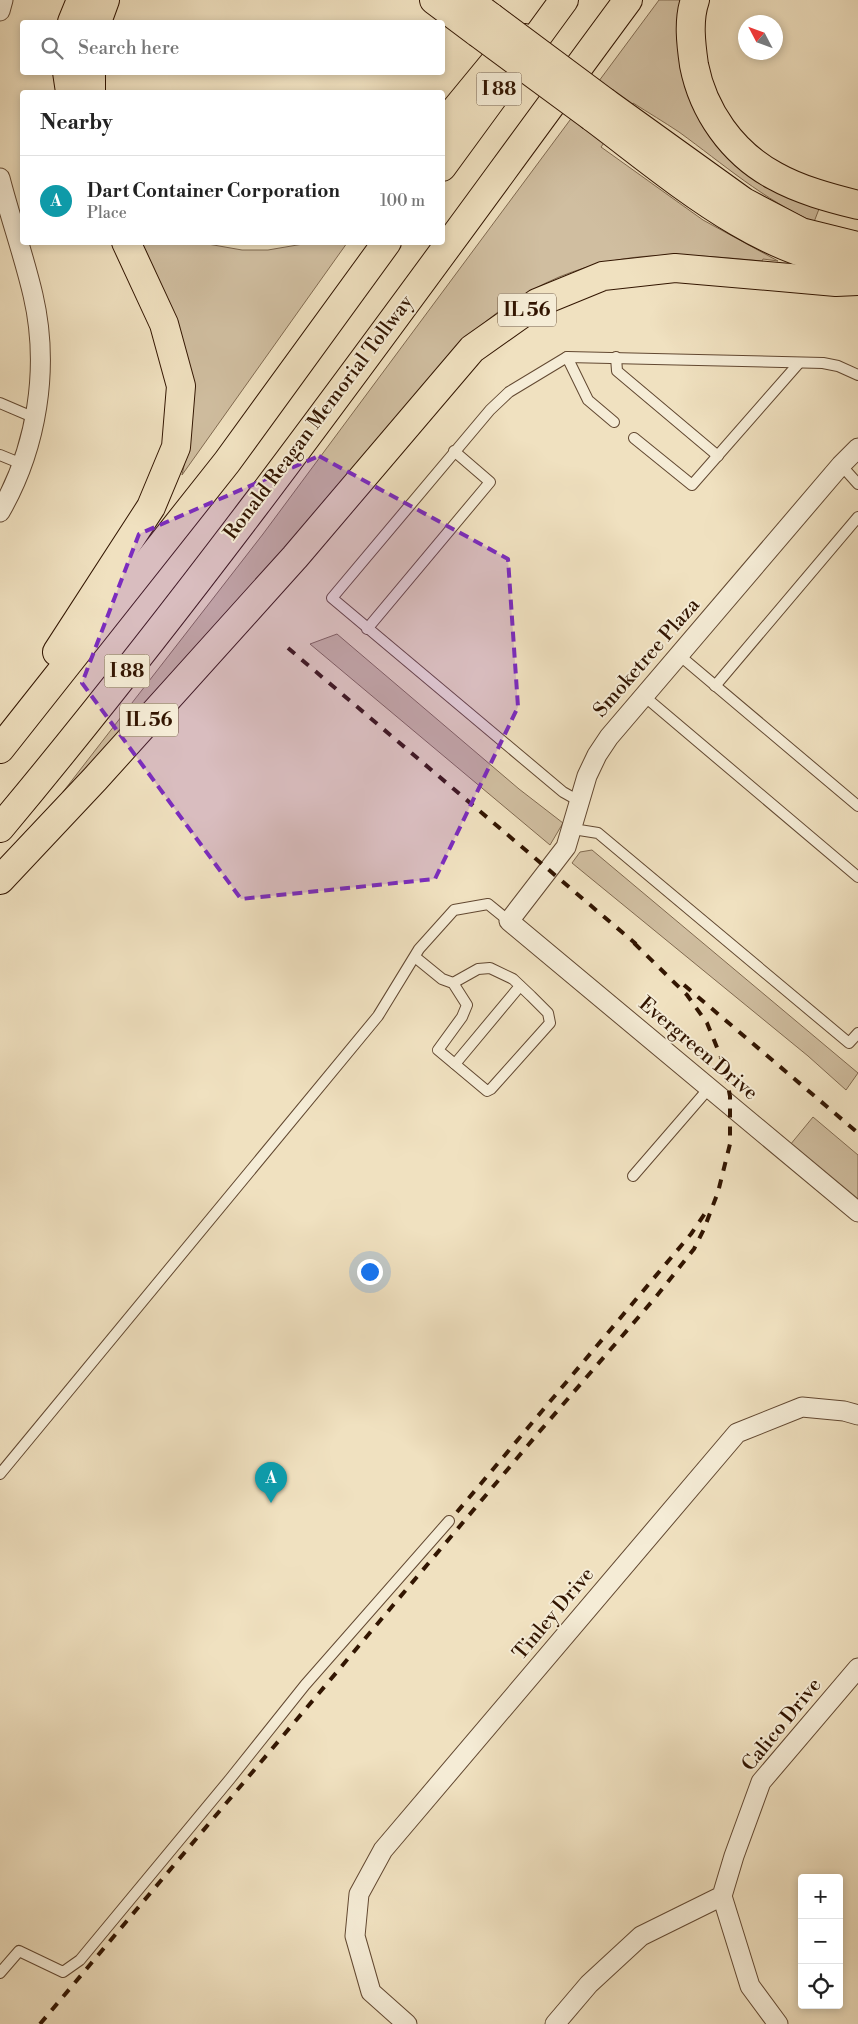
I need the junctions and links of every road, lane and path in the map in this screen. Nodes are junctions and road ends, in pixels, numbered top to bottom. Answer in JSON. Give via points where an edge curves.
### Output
{"nodes":[{"id":1,"x":3,"y":0,"type":"edge"},
{"id":2,"x":81,"y":0,"type":"edge"},
{"id":3,"x":105,"y":0,"type":"edge"},
{"id":4,"x":434,"y":0,"type":"edge"},
{"id":5,"x":468,"y":0,"type":"edge"},
{"id":6,"x":628,"y":0,"type":"edge"},
{"id":7,"x":695,"y":0,"type":"edge"},
{"id":8,"x":560,"y":6,"type":"edge"},
{"id":9,"x":0,"y":11,"type":"edge"},
{"id":10,"x":73,"y":20,"type":"edge"},
{"id":11,"x":98,"y":20,"type":"edge"},
{"id":12,"x":484,"y":25,"type":"junction"},
{"id":13,"x":67,"y":75,"type":"edge"},
{"id":14,"x":91,"y":75,"type":"edge"},
{"id":15,"x":70,"y":90,"type":"edge"},
{"id":16,"x":91,"y":90,"type":"edge"},
{"id":17,"x":599,"y":110,"type":"junction"},
{"id":18,"x":445,"y":122,"type":"edge"},
{"id":19,"x":445,"y":163,"type":"edge"},
{"id":20,"x":0,"y":178,"type":"edge"},
{"id":21,"x":858,"y":205,"type":"edge"},
{"id":22,"x":127,"y":245,"type":"edge"},
{"id":23,"x":385,"y":245,"type":"edge"},
{"id":24,"x":858,"y":246,"type":"edge"},
{"id":25,"x":858,"y":264,"type":"edge"},
{"id":26,"x":858,"y":281,"type":"edge"},
{"id":27,"x":567,"y":357,"type":"junction"},
{"id":28,"x":616,"y":357,"type":"junction"},
{"id":29,"x":799,"y":363,"type":"junction"},
{"id":30,"x":858,"y":375,"type":"edge"},
{"id":31,"x":0,"y":403,"type":"edge"},
{"id":32,"x":35,"y":418,"type":"junction"},
{"id":33,"x":614,"y":422,"type":"dead end"},
{"id":34,"x":634,"y":438,"type":"dead end"},
{"id":35,"x":858,"y":448,"type":"edge"},
{"id":36,"x":454,"y":451,"type":"junction"},
{"id":37,"x":0,"y":455,"type":"edge"},
{"id":38,"x":718,"y":456,"type":"junction"},
{"id":39,"x":22,"y":464,"type":"junction"},
{"id":40,"x":841,"y":465,"type":"junction"},
{"id":41,"x":858,"y":484,"type":"edge"},
{"id":42,"x":0,"y":512,"type":"edge"},
{"id":43,"x":858,"y":517,"type":"edge"},
{"id":44,"x":368,"y":629,"type":"junction"},
{"id":45,"x":679,"y":655,"type":"junction"},
{"id":46,"x":715,"y":686,"type":"junction"},
{"id":47,"x":644,"y":696,"type":"junction"},
{"id":48,"x":0,"y":748,"type":"edge"},
{"id":49,"x":579,"y":801,"type":"junction"},
{"id":50,"x":858,"y":806,"type":"edge"},
{"id":51,"x":0,"y":828,"type":"edge"},
{"id":52,"x":573,"y":829,"type":"junction"},
{"id":53,"x":858,"y":877,"type":"edge"},
{"id":54,"x":0,"y":880,"type":"edge"},
{"id":55,"x":509,"y":921,"type":"junction"},
{"id":56,"x":414,"y":957,"type":"junction"},
{"id":57,"x":453,"y":983,"type":"junction"},
{"id":58,"x":520,"y":986,"type":"junction"},
{"id":59,"x":858,"y":1033,"type":"edge"},
{"id":60,"x":455,"y":1064,"type":"junction"},
{"id":61,"x":710,"y":1087,"type":"junction"},
{"id":62,"x":633,"y":1176,"type":"dead end"},
{"id":63,"x":858,"y":1212,"type":"edge"},
{"id":64,"x":858,"y":1416,"type":"edge"},
{"id":65,"x":0,"y":1474,"type":"edge"},
{"id":66,"x":449,"y":1522,"type":"dead end"},
{"id":67,"x":858,"y":1668,"type":"edge"},
{"id":68,"x":722,"y":1896,"type":"junction"},
{"id":69,"x":0,"y":1973,"type":"edge"},
{"id":70,"x":407,"y":2024,"type":"edge"},
{"id":71,"x":555,"y":2024,"type":"edge"},
{"id":72,"x":778,"y":2024,"type":"edge"}],
"edges":[{"from":1,"to":9,"type":"street"},
{"from":2,"to":10,"type":"highway"},
{"from":3,"to":11,"type":"highway"},
{"from":4,"to":12,"type":"highway"},
{"from":5,"to":12,"type":"highway"},
{"from":6,"to":51,"type":"highway","name":"Ronald Reagan Memorial Tollway","number":"I 88","via":[[237,530]]},
{"from":7,"to":21,"type":"highway","via":[[691,44],[697,80],[710,112],[726,135],[744,154],[774,176]]},
{"from":8,"to":18,"type":"highway","via":[[493,64]]},
{"from":8,"to":19,"type":"highway","number":"I 88"},
{"from":12,"to":17,"type":"highway","bridge":true},
{"from":13,"to":15,"type":"highway"},
{"from":14,"to":16,"type":"highway"},
{"from":17,"to":24,"type":"highway","via":[[744,202],[801,232]]},
{"from":17,"to":25,"type":"highway","via":[[715,208],[800,252]]},
{"from":20,"to":32,"type":"street","via":[[34,296],[40,362]]},
{"from":22,"to":48,"type":"highway","via":[[164,324],[181,386],[176,447],[151,507],[62,643]]},
{"from":23,"to":48,"type":"highway","number":"I 88","via":[[227,462]]},
{"from":26,"to":54,"type":"highway","number":"IL 56","via":[[836,282],[675,268],[603,276],[537,302],[472,349],[295,557]]},
{"from":27,"to":28,"type":"lane"},
{"from":27,"to":33,"type":"lane","via":[[588,400]]},
{"from":27,"to":36,"type":"lane","via":[[509,392]]},
{"from":28,"to":29,"type":"lane"},
{"from":28,"to":38,"type":"lane","via":[[616,371]]},
{"from":29,"to":30,"type":"lane","via":[[838,366]]},
{"from":29,"to":38,"type":"lane"},
{"from":31,"to":32,"type":"lane"},
{"from":32,"to":39,"type":"street"},
{"from":34,"to":38,"type":"lane","via":[[692,486]]},
{"from":35,"to":40,"type":"street","name":"Smoketree Plaza"},
{"from":36,"to":44,"type":"lane","via":[[332,598]]},
{"from":36,"to":44,"type":"lane","via":[[490,482]]},
{"from":37,"to":39,"type":"lane"},
{"from":39,"to":42,"type":"street"},
{"from":40,"to":41,"type":"lane"},
{"from":40,"to":45,"type":"street","name":"Smoketree Plaza"},
{"from":43,"to":46,"type":"lane"},
{"from":44,"to":49,"type":"lane","via":[[563,792]]},
{"from":45,"to":46,"type":"lane"},
{"from":45,"to":47,"type":"street","name":"Smoketree Plaza"},
{"from":46,"to":50,"type":"lane"},
{"from":47,"to":49,"type":"street","name":"Smoketree Plaza","via":[[597,754]]},
{"from":47,"to":53,"type":"lane"},
{"from":49,"to":52,"type":"street","name":"Smoketree Plaza"},
{"from":52,"to":55,"type":"street","name":"Smoketree Plaza","via":[[555,863]]},
{"from":52,"to":59,"type":"lane","via":[[598,833],[849,1043]]},
{"from":55,"to":56,"type":"lane","via":[[488,904],[454,910]]},
{"from":55,"to":61,"type":"street","name":"Evergreen Drive"},
{"from":56,"to":57,"type":"lane","via":[[442,980]]},
{"from":56,"to":65,"type":"lane","via":[[378,1016]]},
{"from":57,"to":58,"type":"lane","via":[[478,969],[490,968]]},
{"from":57,"to":60,"type":"lane","via":[[468,1005],[438,1050]]},
{"from":58,"to":60,"type":"lane"},
{"from":58,"to":60,"type":"lane","via":[[548,1013],[550,1023],[491,1089],[487,1090]]},
{"from":61,"to":62,"type":"lane"},
{"from":61,"to":63,"type":"street","name":"Evergreen Drive"},
{"from":64,"to":70,"type":"street","name":"Tinley Drive","via":[[844,1411],[802,1407],[737,1433],[384,1850],[360,1894],[355,1936],[371,1992]]},
{"from":66,"to":69,"type":"lane","via":[[304,1686],[80,1960],[63,1972],[19,1951]]},
{"from":67,"to":68,"type":"street","name":"Calico Drive","via":[[761,1782]]},
{"from":68,"to":71,"type":"street","via":[[641,1936],[589,1984]]},
{"from":68,"to":72,"type":"street","via":[[750,1986]]}]}
